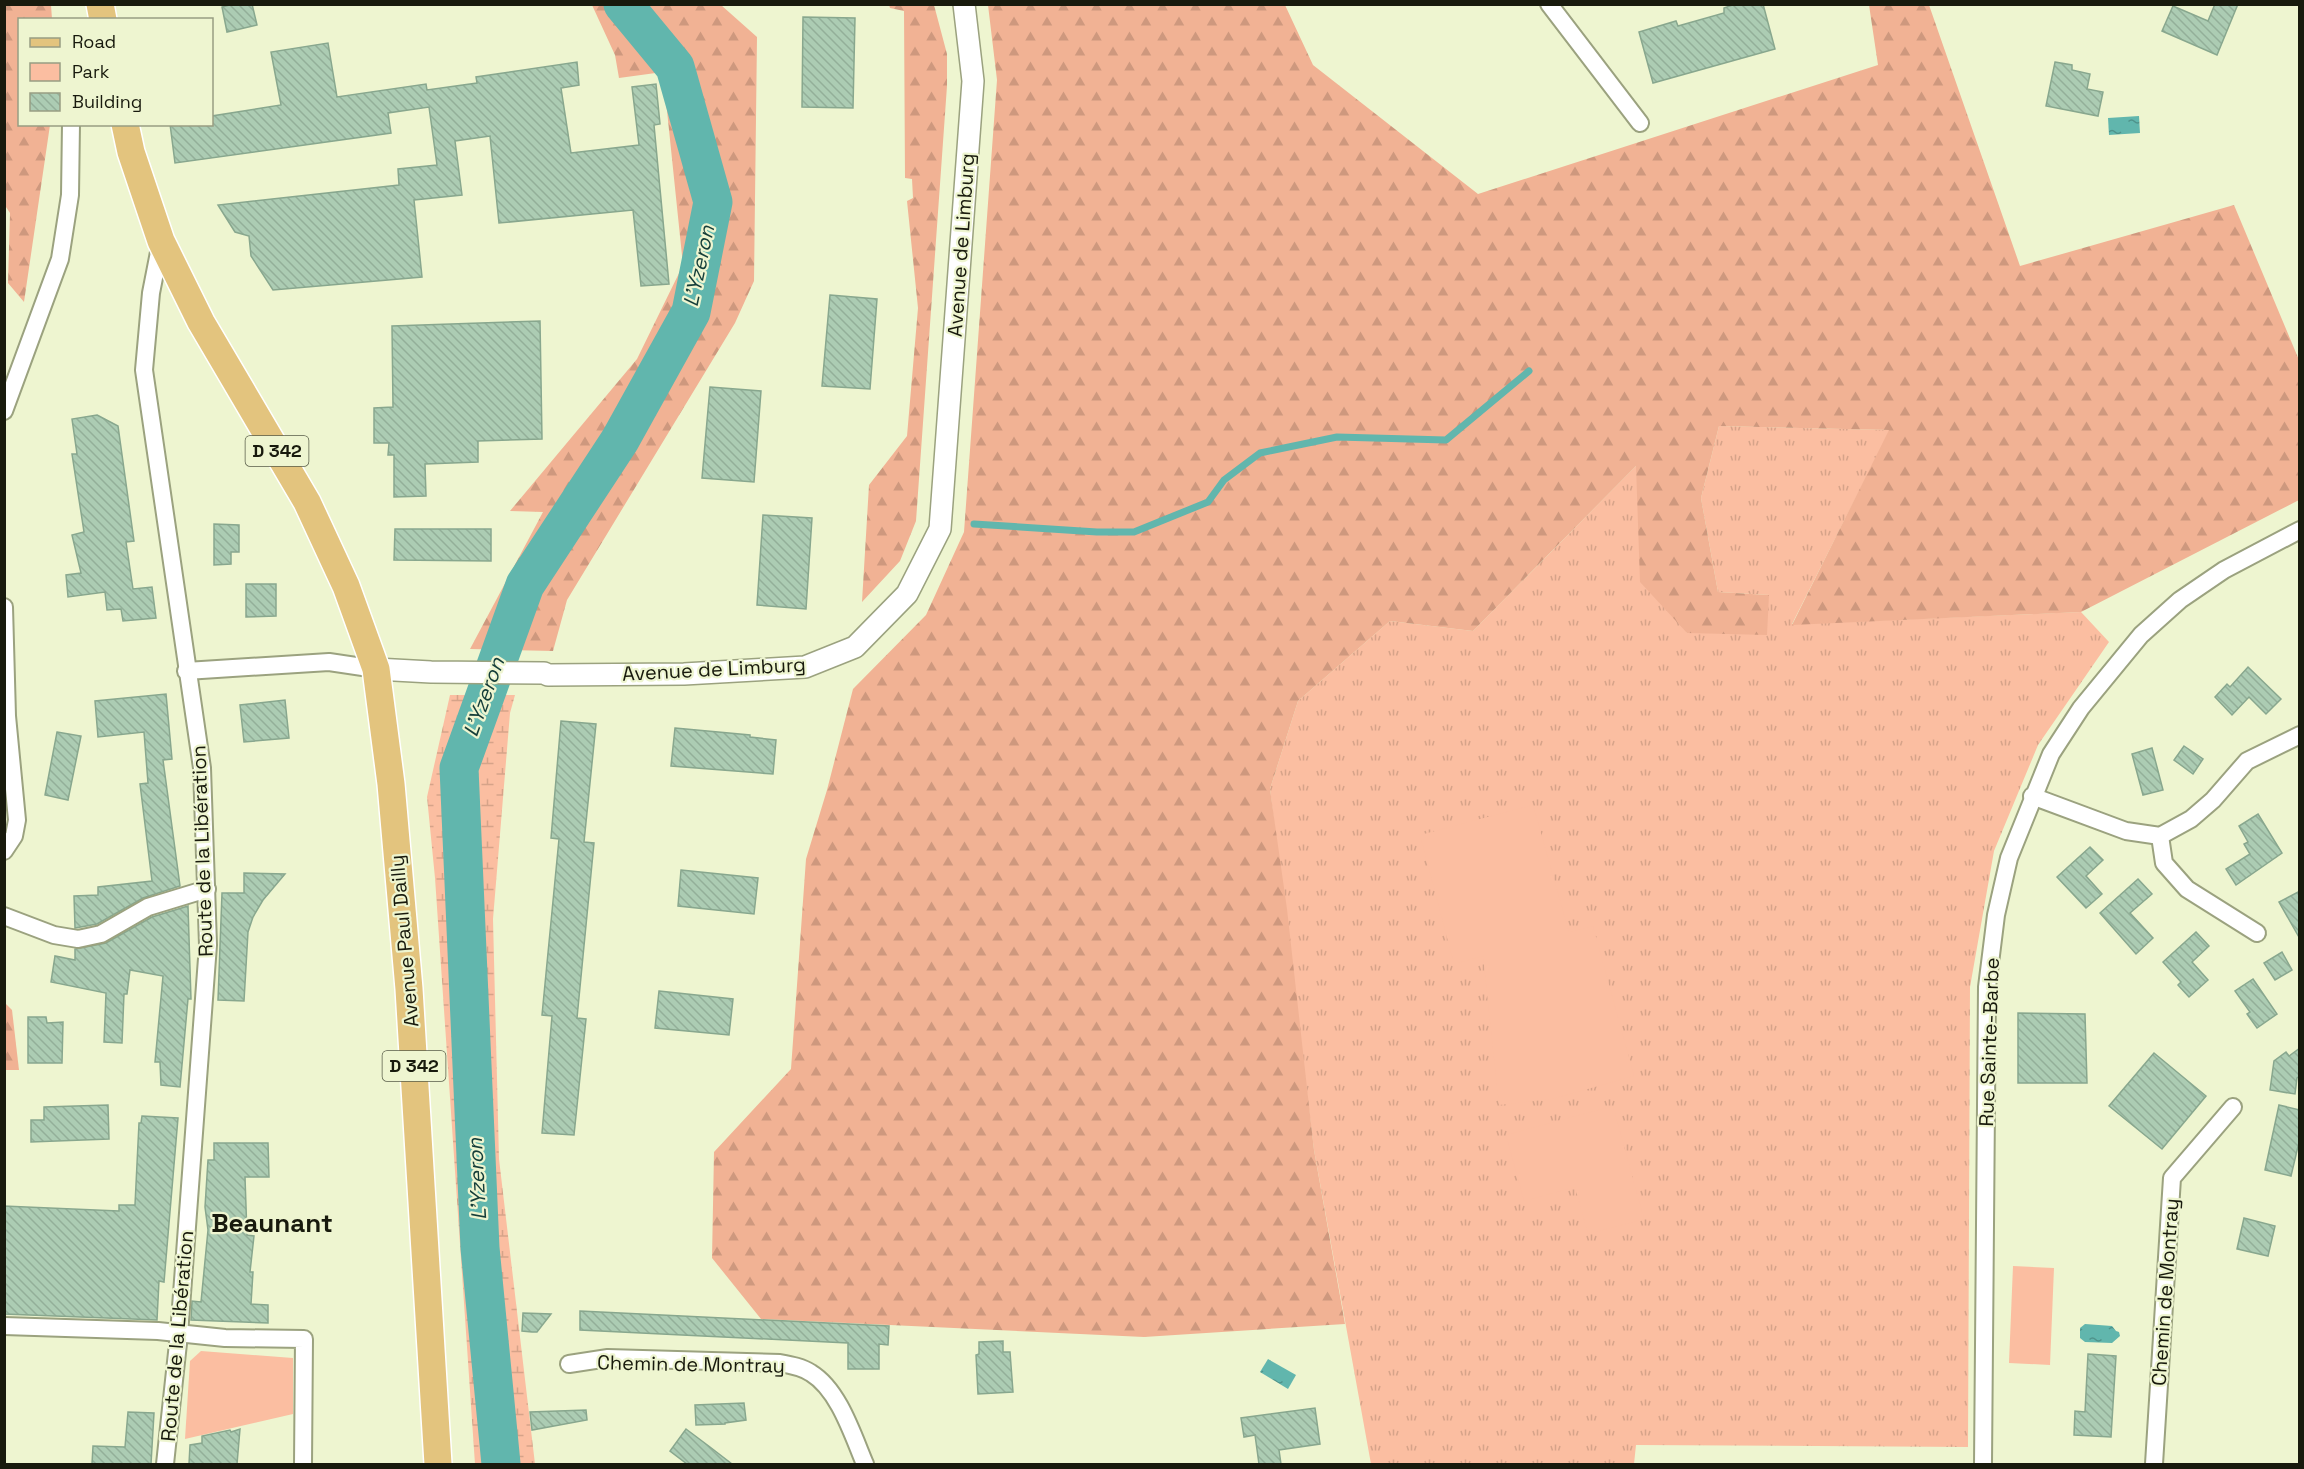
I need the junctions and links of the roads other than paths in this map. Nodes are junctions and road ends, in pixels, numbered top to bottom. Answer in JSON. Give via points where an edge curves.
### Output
{"nodes":[{"id":1,"x":964,"y":4,"type":"edge"},
{"id":2,"x":1549,"y":4,"type":"edge"},
{"id":3,"x":1640,"y":123,"type":"dead end"},
{"id":4,"x":70,"y":126,"type":"edge"},
{"id":5,"x":125,"y":126,"type":"edge"},
{"id":6,"x":161,"y":241,"type":"junction"},
{"id":7,"x":4,"y":411,"type":"edge"},
{"id":8,"x":2300,"y":530,"type":"edge"},
{"id":9,"x":4,"y":607,"type":"edge"},
{"id":10,"x":376,"y":669,"type":"junction"},
{"id":11,"x":186,"y":671,"type":"junction"},
{"id":12,"x":2300,"y":735,"type":"edge"},
{"id":13,"x":2032,"y":796,"type":"junction"},
{"id":14,"x":2160,"y":836,"type":"junction"},
{"id":15,"x":4,"y":851,"type":"edge"},
{"id":16,"x":207,"y":890,"type":"junction"},
{"id":17,"x":4,"y":916,"type":"edge"},
{"id":18,"x":2257,"y":933,"type":"dead end"},
{"id":19,"x":2233,"y":1107,"type":"dead end"},
{"id":20,"x":4,"y":1326,"type":"edge"},
{"id":21,"x":179,"y":1334,"type":"junction"},
{"id":22,"x":569,"y":1364,"type":"dead end"},
{"id":23,"x":165,"y":1464,"type":"edge"},
{"id":24,"x":303,"y":1464,"type":"edge"},
{"id":25,"x":438,"y":1464,"type":"edge"},
{"id":26,"x":865,"y":1464,"type":"edge"},
{"id":27,"x":1983,"y":1464,"type":"edge"},
{"id":28,"x":2154,"y":1464,"type":"edge"}],
"edges":[{"from":1,"to":10,"type":"street","name":"Avenue de Limburg","via":[[973,81],[940,529],[908,594],[855,646],[805,667],[684,674],[548,675]]},
{"from":2,"to":3,"type":"street"},
{"from":4,"to":7,"type":"street","via":[[70,195],[60,259]]},
{"from":5,"to":6,"type":"main road","name":"Route de la Libération","number":"D 342"},
{"from":6,"to":10,"type":"main road","name":"Route de la Libération","number":"D 342","via":[[201,321],[307,501],[346,586]]},
{"from":6,"to":11,"type":"street","name":"Route de la Libération","via":[[151,293],[144,370]]},
{"from":8,"to":13,"type":"street","name":"Rue Sainte-Barbe","via":[[2224,570],[2141,635],[2080,708],[2051,754]]},
{"from":9,"to":15,"type":"street","via":[[7,716],[17,820],[14,836]]},
{"from":10,"to":11,"type":"street","name":"Avenue de Limburg","via":[[329,662]]},
{"from":10,"to":25,"type":"main road","name":"Avenue Paul Dailly","number":"D 342","via":[[391,784],[409,988]]},
{"from":11,"to":16,"type":"street","name":"Route de la Libération","via":[[202,768]]},
{"from":12,"to":14,"type":"street","via":[[2247,761],[2191,819]]},
{"from":13,"to":14,"type":"street","via":[[2126,831]]},
{"from":13,"to":27,"type":"street","name":"Rue Sainte-Barbe","via":[[2009,858],[1995,915],[1987,987]]},
{"from":14,"to":18,"type":"street","via":[[2164,863],[2187,889]]},
{"from":16,"to":17,"type":"street","via":[[148,907],[101,934],[78,939],[54,935]]},
{"from":16,"to":21,"type":"street","name":"Route de la Libération","via":[[207,955]]},
{"from":19,"to":28,"type":"street","name":"Chemin de Montray","via":[[2172,1178]]},
{"from":20,"to":21,"type":"street"},
{"from":21,"to":23,"type":"street","name":"Route de la Libération"},
{"from":21,"to":24,"type":"street","via":[[304,1339]]},
{"from":22,"to":26,"type":"street","name":"Chemin de Montray","via":[[608,1358],[796,1366],[824,1383],[843,1412]]}]}
